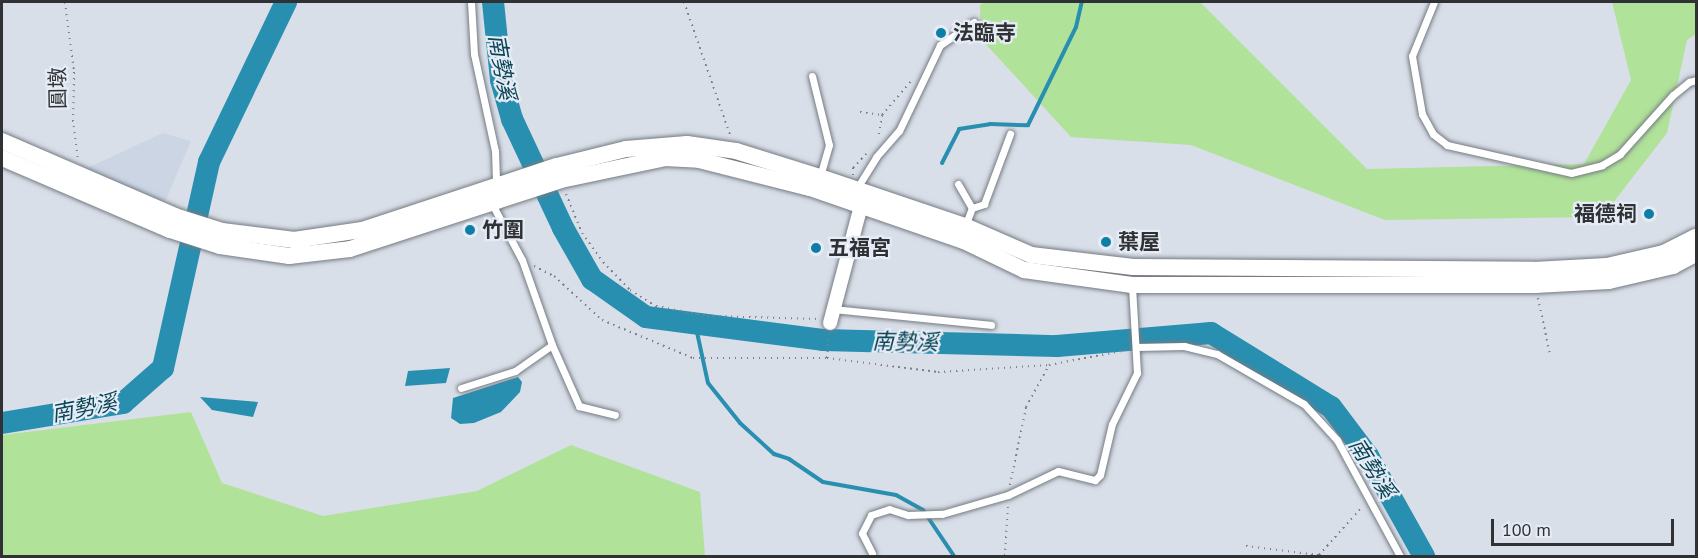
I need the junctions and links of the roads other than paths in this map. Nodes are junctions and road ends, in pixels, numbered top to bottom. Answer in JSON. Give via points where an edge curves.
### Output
{"nodes":[{"id":1,"x":471,"y":2,"type":"edge"},
{"id":2,"x":1434,"y":2,"type":"edge"},
{"id":3,"x":974,"y":22,"type":"dead end"},
{"id":4,"x":812,"y":76,"type":"dead end"},
{"id":5,"x":1696,"y":80,"type":"edge"},
{"id":6,"x":1010,"y":134,"type":"dead end"},
{"id":7,"x":2,"y":141,"type":"edge"},
{"id":8,"x":2,"y":158,"type":"edge"},
{"id":9,"x":734,"y":159,"type":"junction"},
{"id":10,"x":820,"y":177,"type":"junction"},
{"id":11,"x":77,"y":181,"type":"junction"},
{"id":12,"x":958,"y":184,"type":"dead end"},
{"id":13,"x":496,"y":185,"type":"junction"},
{"id":14,"x":513,"y":187,"type":"junction"},
{"id":15,"x":856,"y":189,"type":"junction"},
{"id":16,"x":491,"y":202,"type":"junction"},
{"id":17,"x":861,"y":206,"type":"junction"},
{"id":18,"x":972,"y":208,"type":"junction"},
{"id":19,"x":964,"y":234,"type":"junction"},
{"id":20,"x":1696,"y":237,"type":"edge"},
{"id":21,"x":221,"y":238,"type":"junction"},
{"id":22,"x":1696,"y":254,"type":"edge"},
{"id":23,"x":1133,"y":267,"type":"junction"},
{"id":24,"x":1534,"y":277,"type":"junction"},
{"id":25,"x":1132,"y":290,"type":"junction"},
{"id":26,"x":832,"y":317,"type":"joint"},
{"id":27,"x":991,"y":325,"type":"dead end"},
{"id":28,"x":552,"y":345,"type":"junction"},
{"id":29,"x":1136,"y":346,"type":"junction"},
{"id":30,"x":460,"y":388,"type":"dead end"},
{"id":31,"x":615,"y":415,"type":"dead end"},
{"id":32,"x":872,"y":552,"type":"dead end"},
{"id":33,"x":1400,"y":556,"type":"edge"}],
"edges":[{"from":1,"to":13,"type":"lane","via":[[474,54],[495,151]]},
{"from":2,"to":5,"type":"lane","via":[[1412,57],[1422,114],[1432,134],[1447,145],[1571,172],[1602,165],[1620,154],[1673,95]]},
{"from":3,"to":15,"type":"lane","via":[[939,45],[899,131]]},
{"from":4,"to":10,"type":"lane","via":[[829,145]]},
{"from":6,"to":18,"type":"lane","via":[[984,204]]},
{"from":7,"to":11,"type":"street"},
{"from":8,"to":11,"type":"street"},
{"from":9,"to":10,"type":"street"},
{"from":9,"to":14,"type":"street","via":[[687,144],[658,144]]},
{"from":9,"to":17,"type":"street"},
{"from":10,"to":15,"type":"street"},
{"from":11,"to":21,"type":"street","via":[[173,223]]},
{"from":12,"to":18,"type":"lane"},
{"from":13,"to":14,"type":"street"},
{"from":13,"to":16,"type":"street"},
{"from":13,"to":21,"type":"street","via":[[430,210],[316,238]]},
{"from":14,"to":16,"type":"street"},
{"from":15,"to":17,"type":"street"},
{"from":15,"to":19,"type":"street"},
{"from":16,"to":21,"type":"street","via":[[350,249],[289,255]]},
{"from":16,"to":28,"type":"lane","via":[[522,260]]},
{"from":17,"to":19,"type":"street"},
{"from":17,"to":26,"type":"street"},
{"from":18,"to":19,"type":"lane"},
{"from":19,"to":23,"type":"street","via":[[1031,255]]},
{"from":19,"to":25,"type":"street","via":[[1024,270]]},
{"from":20,"to":24,"type":"street","via":[[1664,253]]},
{"from":22,"to":24,"type":"street","via":[[1673,266],[1609,281]]},
{"from":23,"to":24,"type":"street"},
{"from":23,"to":25,"type":"street"},
{"from":24,"to":25,"type":"street"},
{"from":25,"to":29,"type":"lane"},
{"from":26,"to":27,"type":"lane"},
{"from":28,"to":30,"type":"lane","via":[[515,371]]},
{"from":28,"to":31,"type":"lane","via":[[579,406]]},
{"from":29,"to":32,"type":"lane","via":[[1137,373],[1112,424],[1100,475],[1095,480],[1058,471],[1008,495],[942,514],[908,515],[889,508],[871,515],[862,533]]},
{"from":29,"to":33,"type":"lane","via":[[1184,346],[1217,354],[1304,404],[1337,440]]}]}
